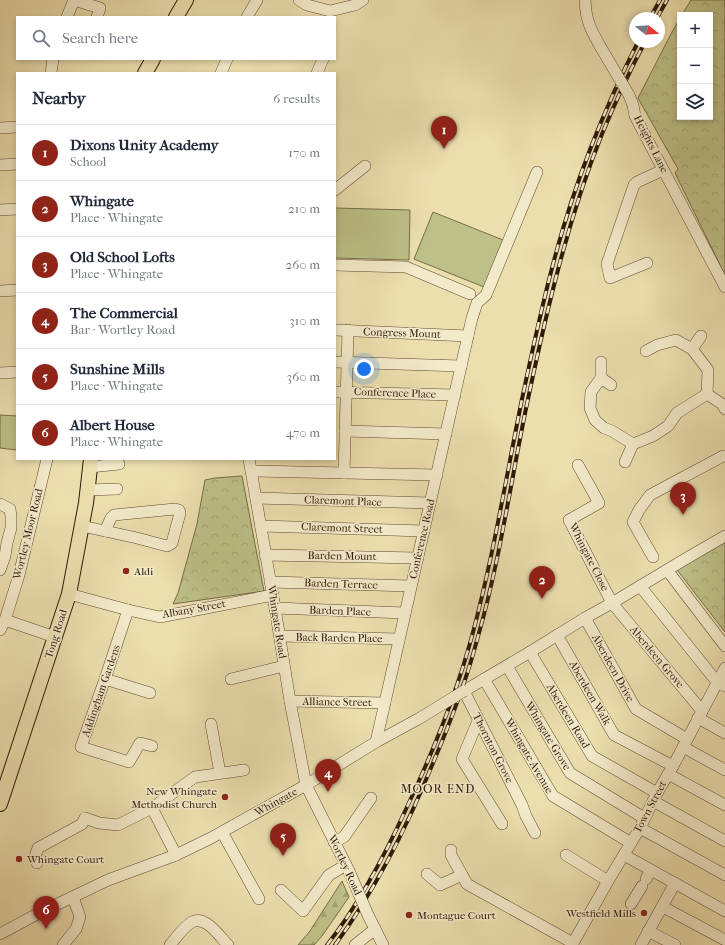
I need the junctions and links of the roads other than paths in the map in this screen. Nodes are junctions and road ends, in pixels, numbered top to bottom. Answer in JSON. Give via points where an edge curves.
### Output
{"nodes":[{"id":1,"x":74,"y":0,"type":"edge"},
{"id":2,"x":186,"y":0,"type":"edge"},
{"id":3,"x":257,"y":0,"type":"edge"},
{"id":4,"x":299,"y":0,"type":"edge"},
{"id":5,"x":363,"y":0,"type":"edge"},
{"id":6,"x":585,"y":0,"type":"edge"},
{"id":7,"x":329,"y":14,"type":"edge"},
{"id":8,"x":67,"y":16,"type":"edge"},
{"id":9,"x":97,"y":16,"type":"edge"},
{"id":10,"x":177,"y":16,"type":"edge"},
{"id":11,"x":248,"y":16,"type":"edge"},
{"id":12,"x":53,"y":60,"type":"edge"},
{"id":13,"x":152,"y":60,"type":"edge"},
{"id":14,"x":227,"y":60,"type":"edge"},
{"id":15,"x":323,"y":60,"type":"edge"},
{"id":16,"x":51,"y":72,"type":"edge"},
{"id":17,"x":146,"y":72,"type":"edge"},
{"id":18,"x":221,"y":72,"type":"edge"},
{"id":19,"x":317,"y":72,"type":"edge"},
{"id":20,"x":16,"y":127,"type":"edge"},
{"id":21,"x":0,"y":128,"type":"edge"},
{"id":22,"x":16,"y":164,"type":"edge"},
{"id":23,"x":0,"y":165,"type":"edge"},
{"id":24,"x":365,"y":166,"type":"dead end"},
{"id":25,"x":663,"y":170,"type":"junction"},
{"id":26,"x":537,"y":172,"type":"dead end"},
{"id":27,"x":336,"y":189,"type":"edge"},
{"id":28,"x":16,"y":209,"type":"edge"},
{"id":29,"x":0,"y":210,"type":"edge"},
{"id":30,"x":647,"y":263,"type":"dead end"},
{"id":31,"x":336,"y":265,"type":"edge"},
{"id":32,"x":725,"y":287,"type":"edge"},
{"id":33,"x":16,"y":290,"type":"edge"},
{"id":34,"x":0,"y":291,"type":"edge"},
{"id":35,"x":470,"y":294,"type":"dead end"},
{"id":36,"x":336,"y":330,"type":"edge"},
{"id":37,"x":348,"y":330,"type":"junction"},
{"id":38,"x":468,"y":336,"type":"junction"},
{"id":39,"x":701,"y":336,"type":"dead end"},
{"id":40,"x":692,"y":349,"type":"junction"},
{"id":41,"x":646,"y":351,"type":"dead end"},
{"id":42,"x":336,"y":362,"type":"edge"},
{"id":43,"x":347,"y":362,"type":"junction"},
{"id":44,"x":601,"y":362,"type":"dead end"},
{"id":45,"x":462,"y":366,"type":"junction"},
{"id":46,"x":16,"y":372,"type":"edge"},
{"id":47,"x":0,"y":373,"type":"edge"},
{"id":48,"x":601,"y":378,"type":"junction"},
{"id":49,"x":611,"y":385,"type":"dead end"},
{"id":50,"x":341,"y":392,"type":"edge"},
{"id":51,"x":707,"y":394,"type":"junction"},
{"id":52,"x":455,"y":395,"type":"junction"},
{"id":53,"x":725,"y":409,"type":"edge"},
{"id":54,"x":345,"y":431,"type":"junction"},
{"id":55,"x":446,"y":434,"type":"junction"},
{"id":56,"x":633,"y":444,"type":"junction"},
{"id":57,"x":725,"y":456,"type":"edge"},
{"id":58,"x":47,"y":460,"type":"edge"},
{"id":59,"x":249,"y":460,"type":"edge"},
{"id":60,"x":625,"y":462,"type":"dead end"},
{"id":61,"x":90,"y":463,"type":"edge"},
{"id":62,"x":119,"y":464,"type":"dead end"},
{"id":63,"x":578,"y":465,"type":"dead end"},
{"id":64,"x":251,"y":470,"type":"junction"},
{"id":65,"x":344,"y":472,"type":"junction"},
{"id":66,"x":437,"y":475,"type":"junction"},
{"id":67,"x":117,"y":489,"type":"dead end"},
{"id":68,"x":88,"y":490,"type":"junction"},
{"id":69,"x":256,"y":498,"type":"junction"},
{"id":70,"x":430,"y":503,"type":"junction"},
{"id":71,"x":0,"y":504,"type":"edge"},
{"id":72,"x":82,"y":526,"type":"junction"},
{"id":73,"x":261,"y":526,"type":"junction"},
{"id":74,"x":105,"y":531,"type":"junction"},
{"id":75,"x":424,"y":531,"type":"junction"},
{"id":76,"x":725,"y":536,"type":"edge"},
{"id":77,"x":265,"y":554,"type":"junction"},
{"id":78,"x":653,"y":557,"type":"dead end"},
{"id":79,"x":418,"y":558,"type":"junction"},
{"id":80,"x":0,"y":570,"type":"edge"},
{"id":81,"x":667,"y":570,"type":"junction"},
{"id":82,"x":270,"y":582,"type":"junction"},
{"id":83,"x":411,"y":586,"type":"junction"},
{"id":84,"x":640,"y":586,"type":"junction"},
{"id":85,"x":69,"y":594,"type":"junction"},
{"id":86,"x":273,"y":595,"type":"junction"},
{"id":87,"x":612,"y":603,"type":"junction"},
{"id":88,"x":275,"y":608,"type":"junction"},
{"id":89,"x":128,"y":610,"type":"junction"},
{"id":90,"x":405,"y":613,"type":"junction"},
{"id":91,"x":585,"y":618,"type":"junction"},
{"id":92,"x":5,"y":620,"type":"junction"},
{"id":93,"x":0,"y":630,"type":"edge"},
{"id":94,"x":558,"y":635,"type":"junction"},
{"id":95,"x":280,"y":636,"type":"junction"},
{"id":96,"x":55,"y":637,"type":"junction"},
{"id":97,"x":399,"y":639,"type":"junction"},
{"id":98,"x":725,"y":646,"type":"edge"},
{"id":99,"x":530,"y":652,"type":"junction"},
{"id":100,"x":284,"y":666,"type":"junction"},
{"id":101,"x":507,"y":666,"type":"junction"},
{"id":102,"x":725,"y":668,"type":"edge"},
{"id":103,"x":484,"y":678,"type":"junction"},
{"id":104,"x":105,"y":679,"type":"junction"},
{"id":105,"x":231,"y":680,"type":"dead end"},
{"id":106,"x":721,"y":684,"type":"edge"},
{"id":107,"x":150,"y":692,"type":"dead end"},
{"id":108,"x":464,"y":692,"type":"junction"},
{"id":109,"x":290,"y":701,"type":"junction"},
{"id":110,"x":385,"y":703,"type":"junction"},
{"id":111,"x":700,"y":715,"type":"junction"},
{"id":112,"x":478,"y":721,"type":"junction"},
{"id":113,"x":211,"y":724,"type":"dead end"},
{"id":114,"x":725,"y":733,"type":"edge"},
{"id":115,"x":376,"y":742,"type":"junction"},
{"id":116,"x":685,"y":742,"type":"junction"},
{"id":117,"x":152,"y":746,"type":"dead end"},
{"id":118,"x":244,"y":770,"type":"dead end"},
{"id":119,"x":670,"y":770,"type":"junction"},
{"id":120,"x":725,"y":770,"type":"edge"},
{"id":121,"x":220,"y":773,"type":"junction"},
{"id":122,"x":306,"y":785,"type":"junction"},
{"id":123,"x":655,"y":797,"type":"junction"},
{"id":124,"x":371,"y":798,"type":"dead end"},
{"id":125,"x":0,"y":804,"type":"edge"},
{"id":126,"x":725,"y":805,"type":"edge"},
{"id":127,"x":152,"y":808,"type":"junction"},
{"id":128,"x":642,"y":823,"type":"junction"},
{"id":129,"x":502,"y":824,"type":"dead end"},
{"id":130,"x":222,"y":832,"type":"junction"},
{"id":131,"x":535,"y":833,"type":"dead end"},
{"id":132,"x":725,"y":841,"type":"edge"},
{"id":133,"x":334,"y":842,"type":"junction"},
{"id":134,"x":630,"y":843,"type":"junction"},
{"id":135,"x":451,"y":850,"type":"dead end"},
{"id":136,"x":176,"y":855,"type":"junction"},
{"id":137,"x":566,"y":855,"type":"dead end"},
{"id":138,"x":624,"y":855,"type":"junction"},
{"id":139,"x":38,"y":864,"type":"dead end"},
{"id":140,"x":347,"y":868,"type":"junction"},
{"id":141,"x":427,"y":874,"type":"dead end"},
{"id":142,"x":462,"y":875,"type":"junction"},
{"id":143,"x":725,"y":875,"type":"edge"},
{"id":144,"x":646,"y":878,"type":"junction"},
{"id":145,"x":608,"y":881,"type":"junction"},
{"id":146,"x":675,"y":883,"type":"junction"},
{"id":147,"x":281,"y":890,"type":"dead end"},
{"id":148,"x":73,"y":897,"type":"junction"},
{"id":149,"x":259,"y":899,"type":"dead end"},
{"id":150,"x":631,"y":904,"type":"dead end"},
{"id":151,"x":663,"y":907,"type":"junction"},
{"id":152,"x":725,"y":911,"type":"edge"},
{"id":153,"x":375,"y":929,"type":"junction"},
{"id":154,"x":648,"y":931,"type":"junction"},
{"id":155,"x":0,"y":934,"type":"edge"},
{"id":156,"x":725,"y":940,"type":"edge"},
{"id":157,"x":573,"y":944,"type":"edge"},
{"id":158,"x":63,"y":945,"type":"edge"},
{"id":159,"x":170,"y":945,"type":"edge"},
{"id":160,"x":228,"y":945,"type":"edge"},
{"id":161,"x":355,"y":945,"type":"edge"},
{"id":162,"x":383,"y":945,"type":"edge"},
{"id":163,"x":640,"y":945,"type":"edge"},
{"id":164,"x":675,"y":945,"type":"edge"}],
"edges":[{"from":1,"to":8,"type":"street"},
{"from":1,"to":9,"type":"street","via":[[100,8]]},
{"from":2,"to":10,"type":"main road"},
{"from":3,"to":11,"type":"street"},
{"from":4,"to":7,"type":"street"},
{"from":5,"to":7,"type":"street"},
{"from":6,"to":25,"type":"street","name":"Heights Lane","bridge":true,"via":[[588,24],[629,95],[635,116]]},
{"from":12,"to":16,"type":"street"},
{"from":13,"to":17,"type":"main road"},
{"from":14,"to":18,"type":"street"},
{"from":15,"to":19,"type":"street"},
{"from":20,"to":21,"type":"street"},
{"from":22,"to":23,"type":"street"},
{"from":24,"to":27,"type":"street"},
{"from":25,"to":30,"type":"street","via":[[634,185],[607,264],[610,278]]},
{"from":25,"to":32,"type":"street","name":"Heights Lane"},
{"from":26,"to":38,"type":"street","name":"Conference Road","via":[[486,295],[477,303]]},
{"from":28,"to":29,"type":"street"},
{"from":31,"to":35,"type":"street","via":[[406,267]]},
{"from":33,"to":34,"type":"street"},
{"from":36,"to":37,"type":"street","name":"Congress Mount"},
{"from":37,"to":38,"type":"street","name":"Congress Mount"},
{"from":37,"to":43,"type":"street"},
{"from":38,"to":45,"type":"street","name":"Conference Road"},
{"from":39,"to":40,"type":"street"},
{"from":40,"to":41,"type":"street","via":[[676,340]]},
{"from":40,"to":51,"type":"street","via":[[708,370]]},
{"from":42,"to":43,"type":"street"},
{"from":43,"to":45,"type":"street"},
{"from":43,"to":50,"type":"street"},
{"from":44,"to":48,"type":"street"},
{"from":45,"to":52,"type":"street","name":"Conference Road"},
{"from":46,"to":47,"type":"street"},
{"from":48,"to":49,"type":"street"},
{"from":48,"to":56,"type":"street","via":[[590,392],[590,408],[595,420]]},
{"from":50,"to":52,"type":"street","name":"Conference Place"},
{"from":50,"to":54,"type":"street"},
{"from":51,"to":53,"type":"street"},
{"from":51,"to":56,"type":"street","via":[[677,413],[668,426],[653,436]]},
{"from":52,"to":55,"type":"street","name":"Conference Road"},
{"from":54,"to":55,"type":"street"},
{"from":54,"to":65,"type":"street"},
{"from":55,"to":66,"type":"street","name":"Conference Road"},
{"from":56,"to":60,"type":"street"},
{"from":57,"to":78,"type":"street","via":[[650,495],[639,510],[633,522]]},
{"from":58,"to":92,"type":"street","name":"Wortley Moor Road","via":[[19,575]]},
{"from":59,"to":64,"type":"street","name":"Whingate Road"},
{"from":61,"to":62,"type":"street"},
{"from":61,"to":68,"type":"main road","name":"Tong Road"},
{"from":63,"to":87,"type":"street","name":"Whingate Close","via":[[599,503],[569,520]]},
{"from":64,"to":65,"type":"street"},
{"from":64,"to":69,"type":"street","name":"Whingate Road"},
{"from":65,"to":66,"type":"street"},
{"from":66,"to":70,"type":"street","name":"Conference Road"},
{"from":67,"to":68,"type":"street"},
{"from":68,"to":72,"type":"main road","name":"Tong Road"},
{"from":69,"to":70,"type":"street","name":"Claremont Place"},
{"from":69,"to":73,"type":"street","name":"Whingate Road"},
{"from":70,"to":75,"type":"street","name":"Conference Road"},
{"from":71,"to":80,"type":"street","via":[[10,509],[11,528]]},
{"from":72,"to":74,"type":"street"},
{"from":72,"to":85,"type":"main road","name":"Tong Road"},
{"from":73,"to":75,"type":"street","name":"Claremont Street"},
{"from":73,"to":77,"type":"street","name":"Whingate Road"},
{"from":74,"to":74,"type":"street","via":[[114,515],[175,509],[180,513],[172,543],[167,546]]},
{"from":75,"to":79,"type":"street","name":"Conference Road"},
{"from":76,"to":81,"type":"street","name":"Whingate"},
{"from":77,"to":79,"type":"street","name":"Barden Mount"},
{"from":77,"to":82,"type":"street","name":"Whingate Road"},
{"from":79,"to":83,"type":"street","name":"Conference Road"},
{"from":81,"to":84,"type":"street","name":"Whingate"},
{"from":81,"to":98,"type":"street"},
{"from":82,"to":83,"type":"street","name":"Barden Terrace"},
{"from":82,"to":86,"type":"street","name":"Whingate Road"},
{"from":83,"to":90,"type":"street","name":"Conference Road"},
{"from":84,"to":87,"type":"street","name":"Whingate"},
{"from":84,"to":106,"type":"street"},
{"from":85,"to":89,"type":"street","name":"Albany Street"},
{"from":85,"to":96,"type":"main road","name":"Tong Road"},
{"from":86,"to":88,"type":"street","name":"Whingate Road"},
{"from":86,"to":89,"type":"street","name":"Albany Street","via":[[160,617]]},
{"from":87,"to":91,"type":"street","name":"Whingate"},
{"from":87,"to":111,"type":"street","name":"Aberdeen Grove"},
{"from":88,"to":90,"type":"street","name":"Barden Place"},
{"from":88,"to":95,"type":"street","name":"Whingate Road"},
{"from":89,"to":104,"type":"street","name":"Addingham Gardens"},
{"from":90,"to":97,"type":"street","name":"Conference Road"},
{"from":91,"to":94,"type":"street","name":"Whingate"},
{"from":91,"to":116,"type":"street","name":"Aberdeen Drive","via":[[636,709]]},
{"from":92,"to":93,"type":"street","name":"Wortley Moor Road"},
{"from":92,"to":96,"type":"street"},
{"from":94,"to":99,"type":"street","name":"Whingate"},
{"from":94,"to":119,"type":"street","name":"Aberdeen Walk","via":[[614,735]]},
{"from":95,"to":97,"type":"street","name":"Back Barden Place"},
{"from":95,"to":100,"type":"street","name":"Whingate Road"},
{"from":96,"to":125,"type":"main road","name":"Tong Road"},
{"from":97,"to":110,"type":"street","name":"Conference Road"},
{"from":99,"to":101,"type":"street","name":"Whingate"},
{"from":99,"to":123,"type":"street","name":"Aberdeen Road","via":[[592,756]]},
{"from":100,"to":105,"type":"street"},
{"from":100,"to":109,"type":"street","name":"Whingate Road"},
{"from":101,"to":103,"type":"street","name":"Whingate"},
{"from":101,"to":128,"type":"street","name":"Whingate Grove","via":[[570,774]]},
{"from":102,"to":106,"type":"street","name":"Town Street"},
{"from":103,"to":108,"type":"street","name":"Whingate"},
{"from":103,"to":134,"type":"street","name":"Whingate Avenue","via":[[553,796]]},
{"from":104,"to":107,"type":"street"},
{"from":104,"to":117,"type":"street","name":"Addingham Gardens","via":[[81,748],[129,762],[140,743]]},
{"from":106,"to":111,"type":"street","name":"Town Street"},
{"from":108,"to":112,"type":"street","name":"Thornton Grove"},
{"from":108,"to":115,"type":"street","name":"Whingate","bridge":true},
{"from":109,"to":110,"type":"street","name":"Alliance Street"},
{"from":109,"to":122,"type":"street","name":"Whingate Road"},
{"from":110,"to":115,"type":"street","name":"Conference Road"},
{"from":111,"to":114,"type":"street"},
{"from":111,"to":116,"type":"street","name":"Town Street"},
{"from":112,"to":129,"type":"street","via":[[462,759]]},
{"from":112,"to":131,"type":"street","name":"Thornton Grove"},
{"from":113,"to":121,"type":"street"},
{"from":115,"to":122,"type":"street","name":"Whingate"},
{"from":116,"to":119,"type":"street","name":"Town Street"},
{"from":116,"to":120,"type":"street","name":"Aberdeen Drive"},
{"from":118,"to":121,"type":"street"},
{"from":119,"to":123,"type":"street","name":"Town Street"},
{"from":119,"to":126,"type":"street","name":"Aberdeen Walk"},
{"from":121,"to":127,"type":"street","via":[[195,777]]},
{"from":122,"to":130,"type":"street","name":"Whingate"},
{"from":122,"to":133,"type":"street","name":"Wortley Road"},
{"from":123,"to":128,"type":"street","name":"Town Street"},
{"from":123,"to":132,"type":"street","name":"Aberdeen Road"},
{"from":124,"to":133,"type":"street","via":[[344,837]]},
{"from":127,"to":136,"type":"street"},
{"from":127,"to":139,"type":"street","via":[[118,825],[85,818],[82,824],[38,848],[35,857]]},
{"from":128,"to":134,"type":"street","name":"Town Street"},
{"from":128,"to":143,"type":"street","name":"Whingate Grove"},
{"from":130,"to":136,"type":"street","name":"Whingate"},
{"from":130,"to":149,"type":"street"},
{"from":133,"to":140,"type":"street","name":"Wortley Road"},
{"from":134,"to":138,"type":"street","name":"Town Street"},
{"from":135,"to":142,"type":"street","via":[[451,855]]},
{"from":136,"to":148,"type":"street","name":"Whingate","via":[[108,880]]},
{"from":137,"to":145,"type":"street"},
{"from":138,"to":144,"type":"street"},
{"from":138,"to":145,"type":"street","name":"Town Street"},
{"from":140,"to":147,"type":"street","via":[[329,875],[303,911]]},
{"from":140,"to":153,"type":"street","name":"Wortley Road","bridge":true},
{"from":141,"to":142,"type":"street","via":[[440,885]]},
{"from":142,"to":157,"type":"street","via":[[467,884]]},
{"from":144,"to":146,"type":"street"},
{"from":144,"to":150,"type":"street"},
{"from":145,"to":157,"type":"street","name":"Town Street"},
{"from":146,"to":151,"type":"street"},
{"from":146,"to":152,"type":"street"},
{"from":148,"to":155,"type":"street","name":"Whingate"},
{"from":148,"to":158,"type":"street","via":[[80,917],[76,929]]},
{"from":151,"to":154,"type":"street"},
{"from":151,"to":156,"type":"street"},
{"from":153,"to":161,"type":"street"},
{"from":153,"to":162,"type":"street","name":"Wortley Road"},
{"from":154,"to":163,"type":"street"},
{"from":154,"to":164,"type":"street"},
{"from":159,"to":160,"type":"street","via":[[194,921],[205,922]]}]}
